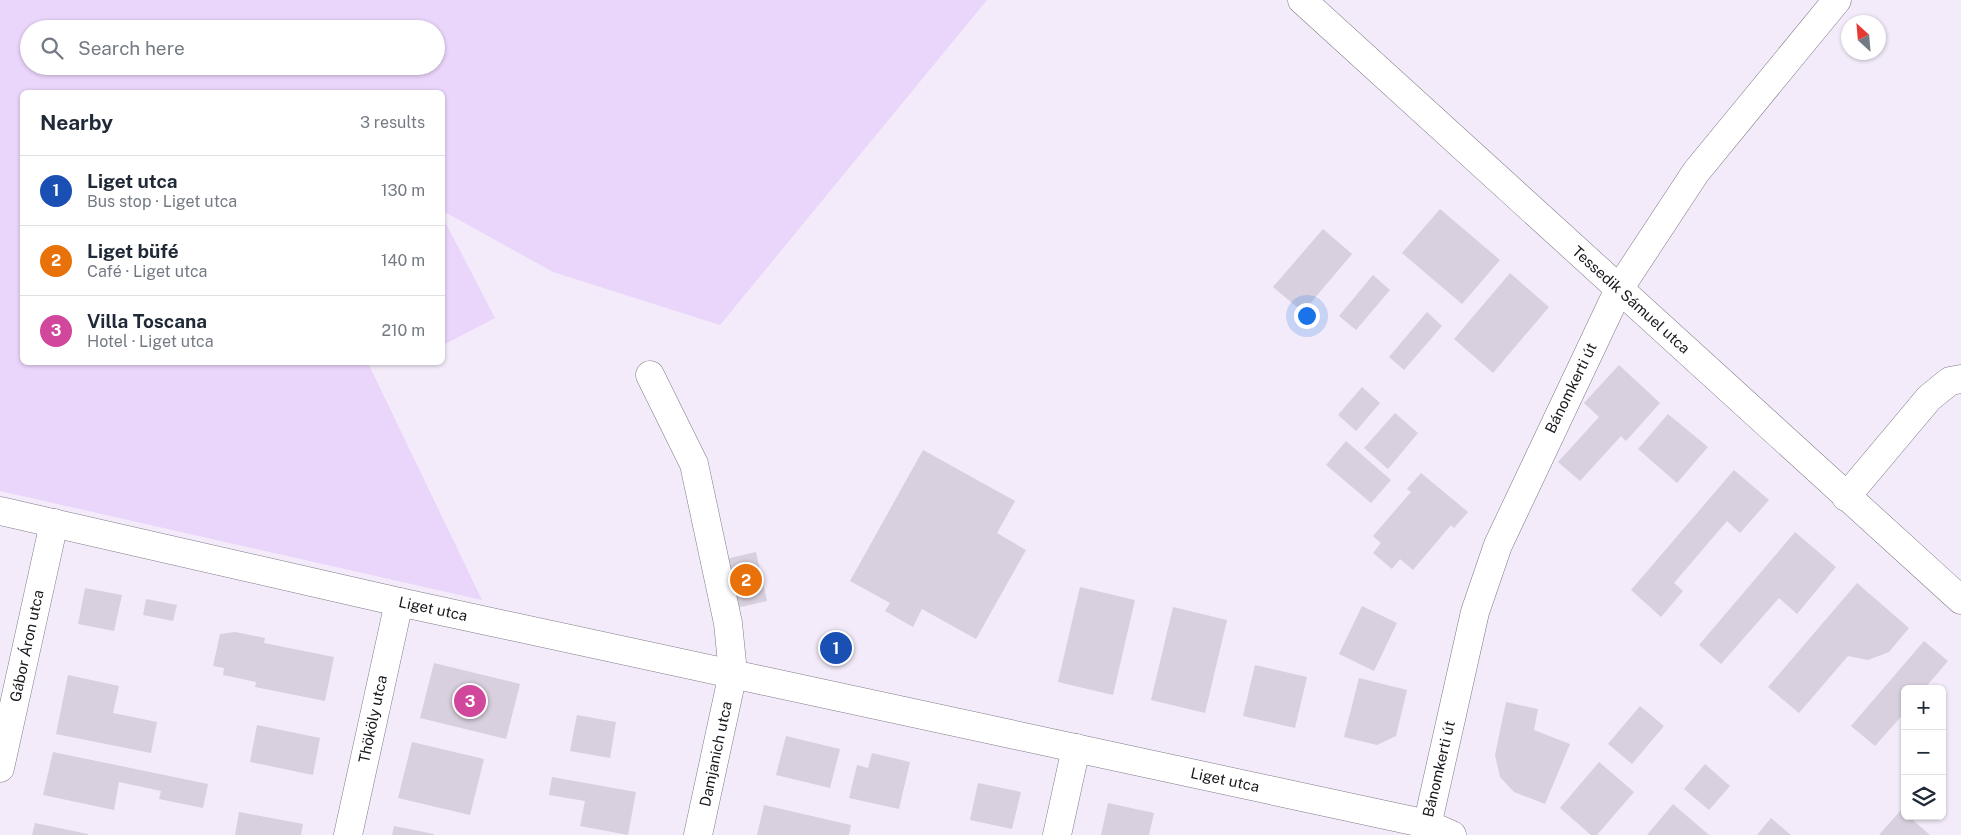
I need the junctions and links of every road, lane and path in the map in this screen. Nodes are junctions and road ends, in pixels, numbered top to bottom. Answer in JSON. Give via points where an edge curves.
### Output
{"nodes":[{"id":1,"x":1302,"y":0,"type":"edge"},
{"id":2,"x":1837,"y":0,"type":"edge"},
{"id":3,"x":1619,"y":289,"type":"junction"},
{"id":4,"x":650,"y":374,"type":"dead end"},
{"id":5,"x":1961,"y":379,"type":"edge"},
{"id":6,"x":1846,"y":497,"type":"junction"},
{"id":7,"x":0,"y":511,"type":"edge"},
{"id":8,"x":54,"y":524,"type":"junction"},
{"id":9,"x":1961,"y":600,"type":"edge"},
{"id":10,"x":399,"y":602,"type":"junction"},
{"id":11,"x":734,"y":673,"type":"junction"},
{"id":12,"x":1076,"y":748,"type":"junction"},
{"id":13,"x":0,"y":768,"type":"edge"},
{"id":14,"x":1426,"y":830,"type":"edge"},
{"id":15,"x":348,"y":835,"type":"edge"},
{"id":16,"x":698,"y":835,"type":"edge"},
{"id":17,"x":1057,"y":835,"type":"edge"},
{"id":18,"x":1452,"y":835,"type":"edge"}],
"edges":[{"from":1,"to":3,"type":"street","name":"Tessedik Sámuel utca"},
{"from":2,"to":3,"type":"street","name":"Bánomkerti út","via":[[1696,172]]},
{"from":3,"to":6,"type":"street","name":"Tessedik Sámuel utca"},
{"from":3,"to":14,"type":"street","name":"Bánomkerti út","via":[[1498,545],[1475,612]]},
{"from":4,"to":11,"type":"street","name":"Damjanich utca","via":[[694,464],[728,623]]},
{"from":5,"to":6,"type":"street","via":[[1950,381],[1929,398]]},
{"from":6,"to":9,"type":"street","name":"Tessedik Sámuel utca"},
{"from":7,"to":8,"type":"street","name":"Liget utca"},
{"from":8,"to":10,"type":"street","name":"Liget utca"},
{"from":8,"to":13,"type":"street","name":"Gábor Áron utca"},
{"from":10,"to":11,"type":"street","name":"Liget utca"},
{"from":10,"to":15,"type":"street","name":"Thököly utca"},
{"from":11,"to":12,"type":"street","name":"Liget utca"},
{"from":11,"to":16,"type":"street","name":"Damjanich utca"},
{"from":12,"to":14,"type":"street","name":"Liget utca"},
{"from":12,"to":17,"type":"street"},
{"from":14,"to":18,"type":"street","name":"Liget utca"}]}
